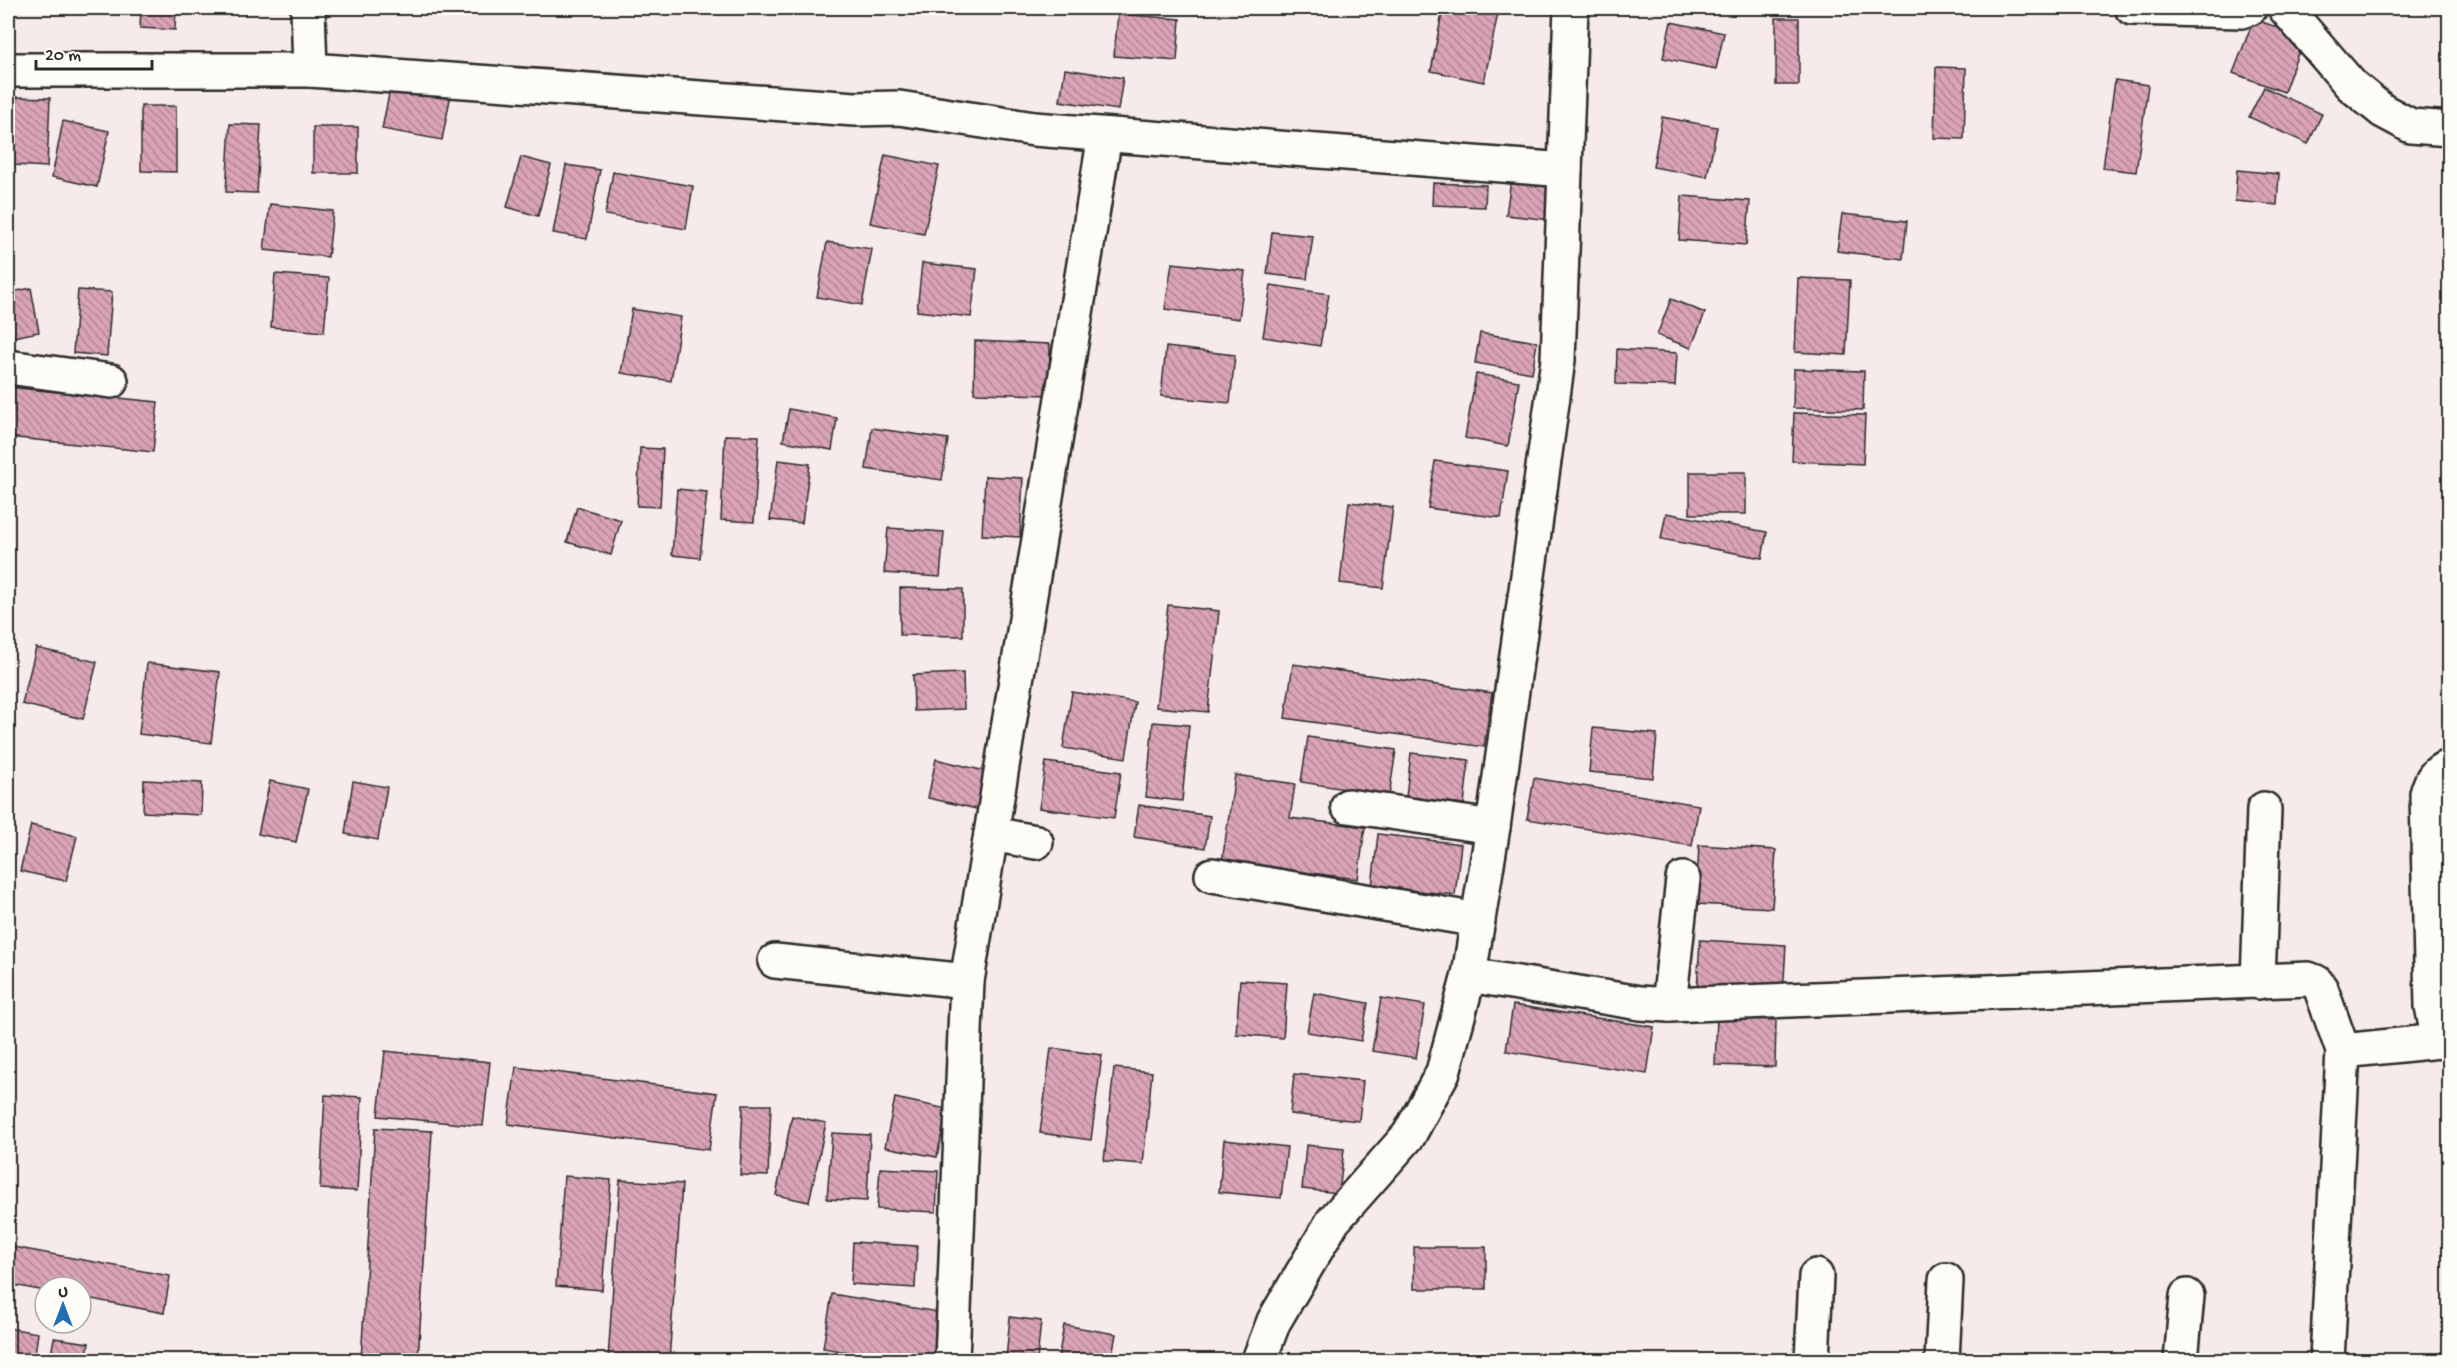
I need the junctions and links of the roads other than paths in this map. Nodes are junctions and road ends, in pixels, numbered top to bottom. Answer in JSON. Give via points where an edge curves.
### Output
{"nodes":[{"id":1,"x":308,"y":8,"type":"edge"},
{"id":2,"x":1572,"y":8,"type":"edge"},
{"id":3,"x":2132,"y":8,"type":"edge"},
{"id":4,"x":2250,"y":8,"type":"edge"},
{"id":5,"x":2285,"y":8,"type":"edge"},
{"id":6,"x":8,"y":70,"type":"edge"},
{"id":7,"x":310,"y":70,"type":"junction"},
{"id":8,"x":2450,"y":129,"type":"edge"},
{"id":9,"x":1105,"y":135,"type":"junction"},
{"id":10,"x":1565,"y":171,"type":"junction"},
{"id":11,"x":8,"y":367,"type":"edge"},
{"id":12,"x":111,"y":381,"type":"dead end"},
{"id":13,"x":2450,"y":766,"type":"edge"},
{"id":14,"x":1348,"y":806,"type":"dead end"},
{"id":15,"x":2264,"y":809,"type":"dead end"},
{"id":16,"x":1493,"y":827,"type":"junction"},
{"id":17,"x":991,"y":834,"type":"junction"},
{"id":18,"x":1036,"y":842,"type":"dead end"},
{"id":19,"x":1212,"y":875,"type":"dead end"},
{"id":20,"x":1683,"y":879,"type":"dead end"},
{"id":21,"x":2440,"y":904,"type":"edge"},
{"id":22,"x":1478,"y":920,"type":"junction"},
{"id":23,"x":775,"y":961,"type":"dead end"},
{"id":24,"x":1469,"y":975,"type":"junction"},
{"id":25,"x":967,"y":981,"type":"junction"},
{"id":26,"x":2258,"y":982,"type":"junction"},
{"id":27,"x":1669,"y":1005,"type":"junction"},
{"id":28,"x":2444,"y":1042,"type":"edge"},
{"id":29,"x":2343,"y":1051,"type":"junction"},
{"id":30,"x":1816,"y":1276,"type":"dead end"},
{"id":31,"x":1946,"y":1280,"type":"dead end"},
{"id":32,"x":2187,"y":1296,"type":"dead end"},
{"id":33,"x":961,"y":1359,"type":"edge"},
{"id":34,"x":1259,"y":1360,"type":"edge"},
{"id":35,"x":1812,"y":1360,"type":"edge"},
{"id":36,"x":1942,"y":1360,"type":"edge"},
{"id":37,"x":2181,"y":1360,"type":"edge"},
{"id":38,"x":2327,"y":1360,"type":"edge"}],
"edges":[{"from":1,"to":7,"type":"street"},
{"from":2,"to":10,"type":"street"},
{"from":3,"to":4,"type":"street"},
{"from":5,"to":8,"type":"street","via":[[2351,86],[2384,111],[2411,126]]},
{"from":6,"to":7,"type":"street"},
{"from":7,"to":9,"type":"street","via":[[843,108],[899,108],[1034,129]]},
{"from":9,"to":10,"type":"street"},
{"from":9,"to":17,"type":"street"},
{"from":10,"to":16,"type":"street","via":[[1558,360]]},
{"from":11,"to":12,"type":"street"},
{"from":13,"to":21,"type":"street","via":[[2430,780],[2427,794]]},
{"from":14,"to":16,"type":"street"},
{"from":15,"to":26,"type":"street"},
{"from":16,"to":22,"type":"street"},
{"from":17,"to":18,"type":"street"},
{"from":17,"to":25,"type":"street"},
{"from":19,"to":22,"type":"street"},
{"from":20,"to":27,"type":"street"},
{"from":21,"to":28,"type":"street","via":[[2432,1006]]},
{"from":22,"to":24,"type":"street"},
{"from":23,"to":25,"type":"street"},
{"from":24,"to":27,"type":"street"},
{"from":24,"to":34,"type":"street","via":[[1438,1082],[1409,1135],[1333,1221],[1274,1320]]},
{"from":25,"to":33,"type":"street"},
{"from":26,"to":27,"type":"street"},
{"from":26,"to":29,"type":"street","via":[[2316,982]]},
{"from":28,"to":29,"type":"street"},
{"from":29,"to":38,"type":"street"},
{"from":30,"to":35,"type":"street"},
{"from":31,"to":36,"type":"street"},
{"from":32,"to":37,"type":"street"}]}
